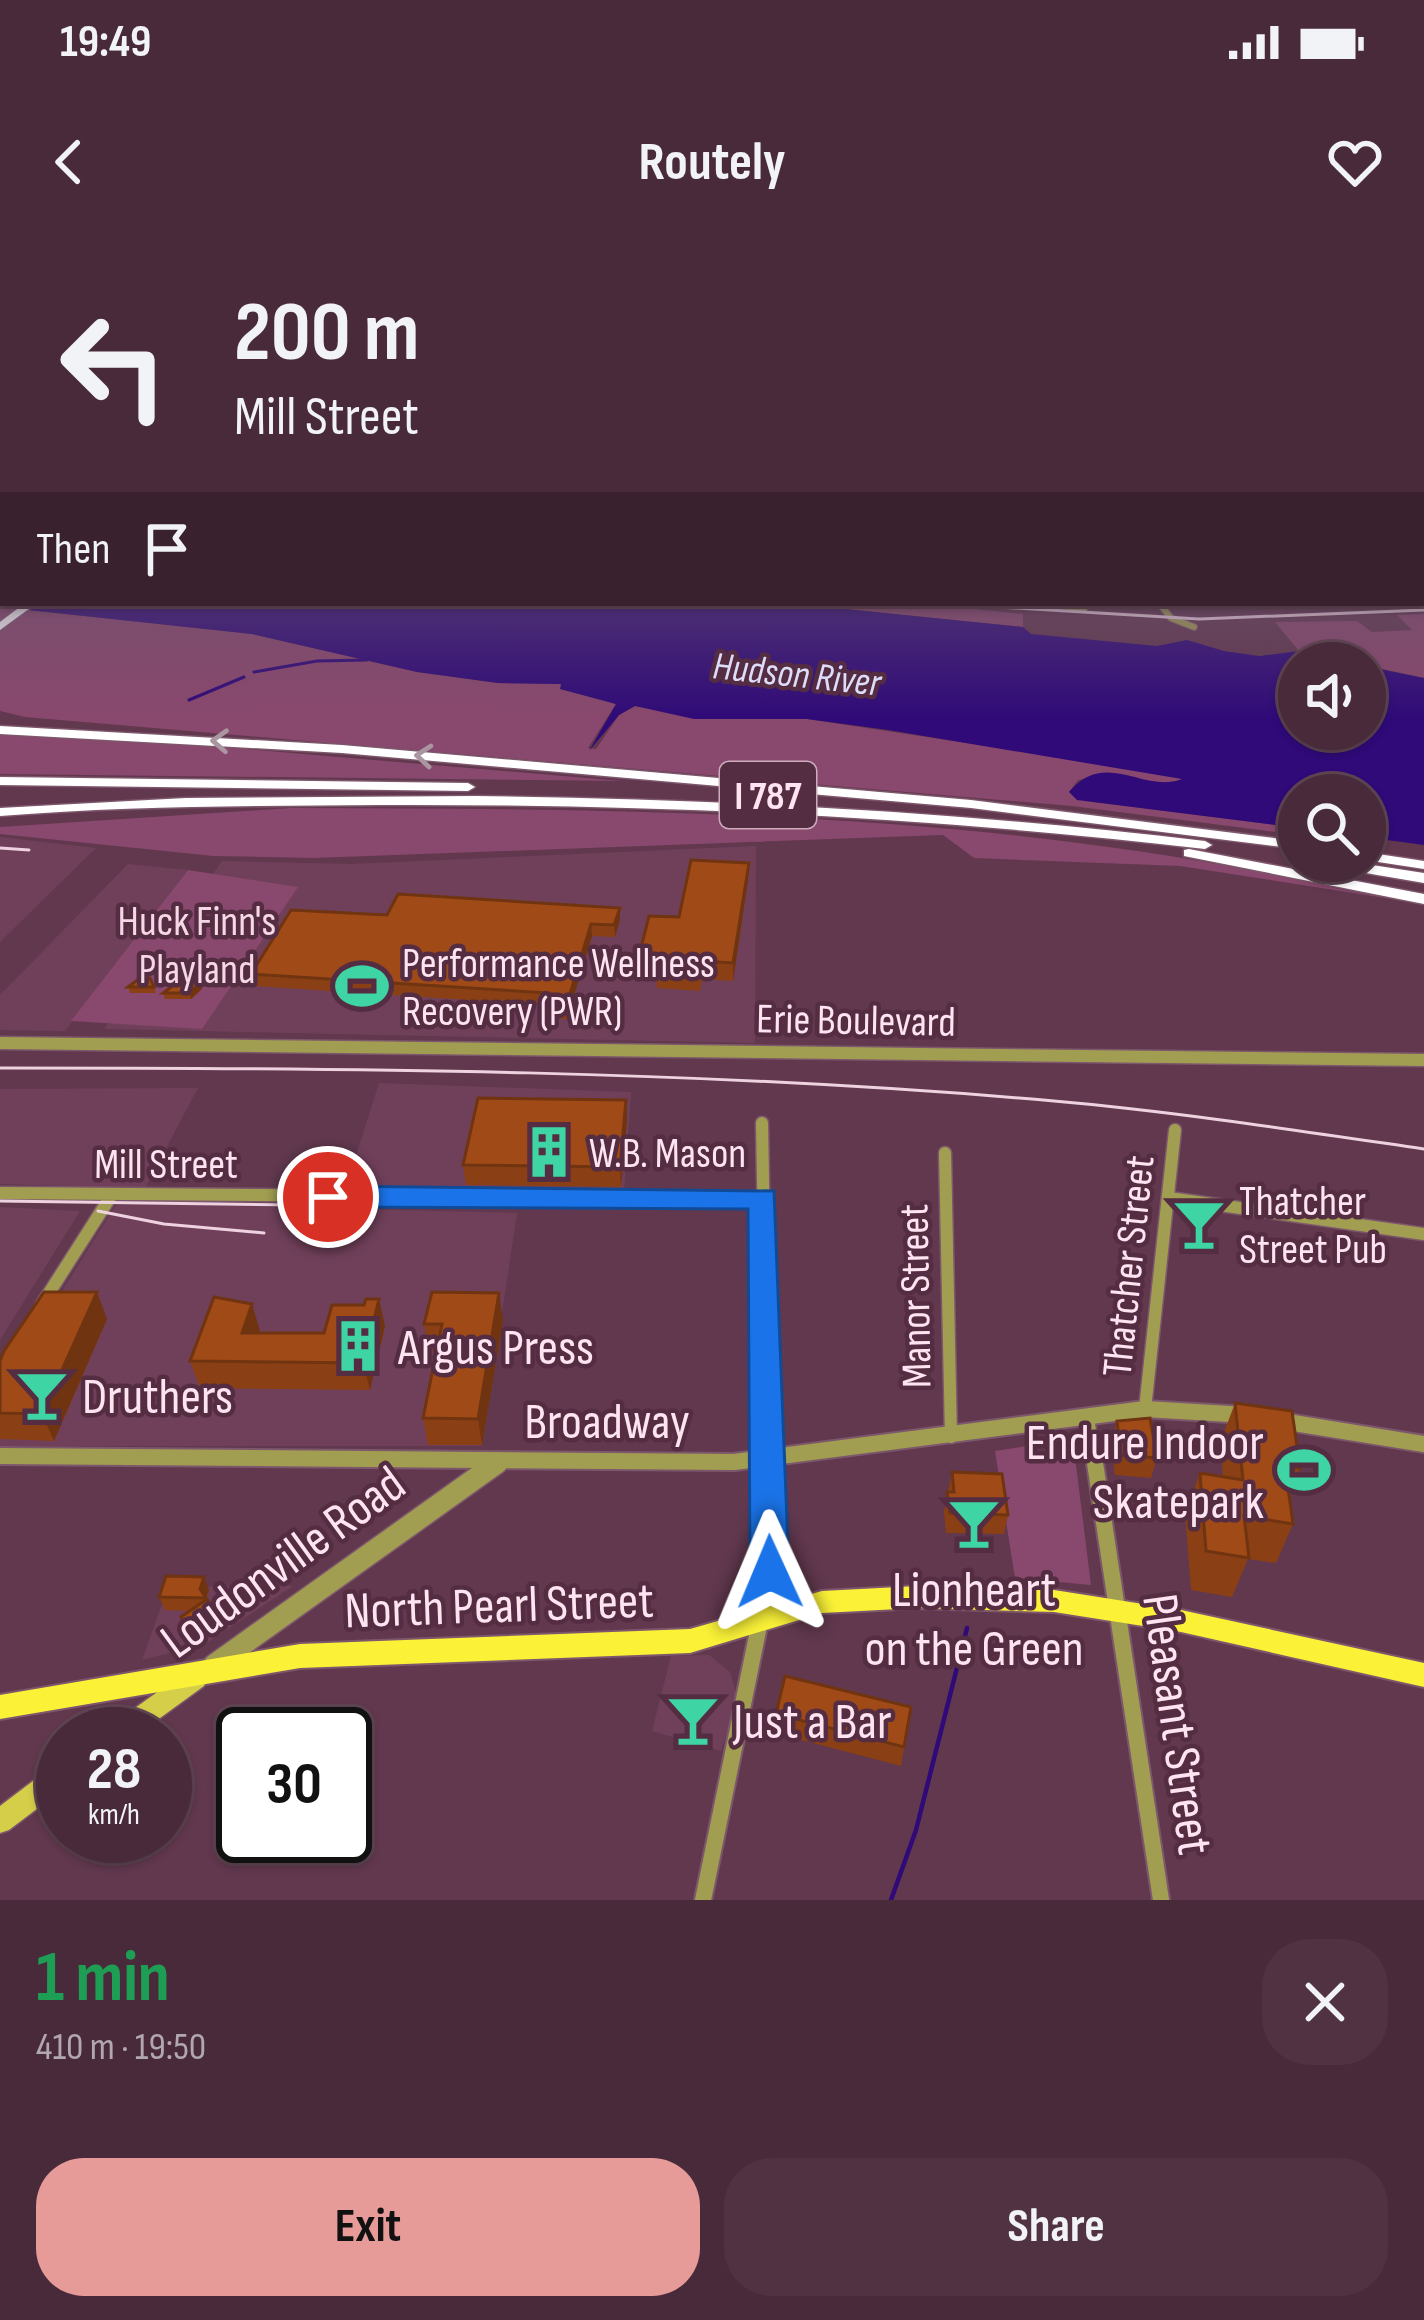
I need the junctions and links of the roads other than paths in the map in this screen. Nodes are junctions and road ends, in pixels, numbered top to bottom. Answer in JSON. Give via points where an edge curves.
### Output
{"nodes":[{"id":1,"x":1162,"y":606,"type":"edge"},
{"id":2,"x":1194,"y":627,"type":"dead end"},
{"id":3,"x":0,"y":727,"type":"edge"},
{"id":4,"x":0,"y":781,"type":"edge"},
{"id":5,"x":0,"y":790,"type":"edge"},
{"id":6,"x":450,"y":799,"type":"junction"},
{"id":7,"x":0,"y":814,"type":"edge"},
{"id":8,"x":1125,"y":823,"type":"junction"},
{"id":9,"x":1006,"y":824,"type":"junction"},
{"id":10,"x":1278,"y":842,"type":"edge"},
{"id":11,"x":1278,"y":856,"type":"edge"},
{"id":12,"x":1386,"y":859,"type":"edge"},
{"id":13,"x":1424,"y":865,"type":"edge"},
{"id":14,"x":1386,"y":872,"type":"edge"},
{"id":15,"x":1424,"y":878,"type":"edge"},
{"id":16,"x":1424,"y":899,"type":"edge"},
{"id":17,"x":0,"y":1043,"type":"edge"},
{"id":18,"x":1424,"y":1060,"type":"edge"},
{"id":19,"x":762,"y":1123,"type":"dead end"},
{"id":20,"x":1174,"y":1130,"type":"dead end"},
{"id":21,"x":945,"y":1153,"type":"dead end"},
{"id":22,"x":0,"y":1193,"type":"edge"},
{"id":23,"x":112,"y":1196,"type":"junction"},
{"id":24,"x":1169,"y":1198,"type":"junction"},
{"id":25,"x":764,"y":1199,"type":"junction"},
{"id":26,"x":1424,"y":1234,"type":"edge"},
{"id":27,"x":32,"y":1319,"type":"edge"},
{"id":28,"x":1145,"y":1409,"type":"junction"},
{"id":29,"x":1088,"y":1418,"type":"junction"},
{"id":30,"x":951,"y":1437,"type":"junction"},
{"id":31,"x":1424,"y":1444,"type":"edge"},
{"id":32,"x":0,"y":1456,"type":"edge"},
{"id":33,"x":765,"y":1460,"type":"junction"},
{"id":34,"x":498,"y":1462,"type":"junction"},
{"id":35,"x":1121,"y":1611,"type":"junction"},
{"id":36,"x":758,"y":1623,"type":"junction"},
{"id":37,"x":208,"y":1669,"type":"junction"},
{"id":38,"x":1424,"y":1675,"type":"edge"},
{"id":39,"x":0,"y":1707,"type":"edge"},
{"id":40,"x":155,"y":1707,"type":"edge"},
{"id":41,"x":36,"y":1794,"type":"edge"},
{"id":42,"x":0,"y":1821,"type":"edge"},
{"id":43,"x":703,"y":1900,"type":"edge"},
{"id":44,"x":1161,"y":1900,"type":"edge"}],
"edges":[{"from":1,"to":2,"type":"street"},
{"from":8,"to":3,"type":"highway","one_way":true,"via":[[367,751]]},
{"from":4,"to":8,"type":"highway","number":"I 787","via":[[693,791]]},
{"from":5,"to":6,"type":"highway","number":"I 787"},
{"from":6,"to":7,"type":"highway"},
{"from":6,"to":9,"type":"highway","number":"I 787","via":[[736,805]]},
{"from":8,"to":10,"type":"highway","number":"I 787"},
{"from":9,"to":11,"type":"highway","number":"I 787"},
{"from":9,"to":16,"type":"highway"},
{"from":12,"to":13,"type":"highway"},
{"from":14,"to":15,"type":"highway"},
{"from":17,"to":18,"type":"street","name":"Erie Boulevard"},
{"from":19,"to":25,"type":"street"},
{"from":20,"to":24,"type":"street","name":"Thatcher Street"},
{"from":21,"to":30,"type":"street","name":"Manor Street"},
{"from":22,"to":23,"type":"street","name":"Mill Street"},
{"from":23,"to":25,"type":"street","name":"Mill Street"},
{"from":23,"to":27,"type":"street"},
{"from":24,"to":26,"type":"street"},
{"from":24,"to":28,"type":"street","name":"Thatcher Street"},
{"from":25,"to":33,"type":"street"},
{"from":28,"to":29,"type":"street","name":"Broadway"},
{"from":28,"to":31,"type":"street","name":"Broadway","via":[[1220,1411]]},
{"from":29,"to":30,"type":"street","name":"Broadway"},
{"from":29,"to":35,"type":"street","name":"Pleasant Street"},
{"from":30,"to":33,"type":"street","name":"Broadway"},
{"from":32,"to":34,"type":"street","name":"Broadway"},
{"from":33,"to":34,"type":"street","name":"Broadway"},
{"from":33,"to":36,"type":"street","via":[[770,1572]]},
{"from":34,"to":37,"type":"street","name":"Loudonville Road"},
{"from":35,"to":36,"type":"main road","name":"North Pearl Street","via":[[1054,1601],[884,1598],[822,1602]]},
{"from":35,"to":38,"type":"main road","name":"North Pearl Street"},
{"from":35,"to":44,"type":"street","name":"Pleasant Street"},
{"from":36,"to":37,"type":"main road","name":"North Pearl Street","via":[[690,1641],[301,1657]]},
{"from":36,"to":43,"type":"street"},
{"from":37,"to":39,"type":"main road","name":"North Pearl Street"},
{"from":37,"to":40,"type":"main road","name":"Loudonville Road"},
{"from":41,"to":42,"type":"main road"}]}
